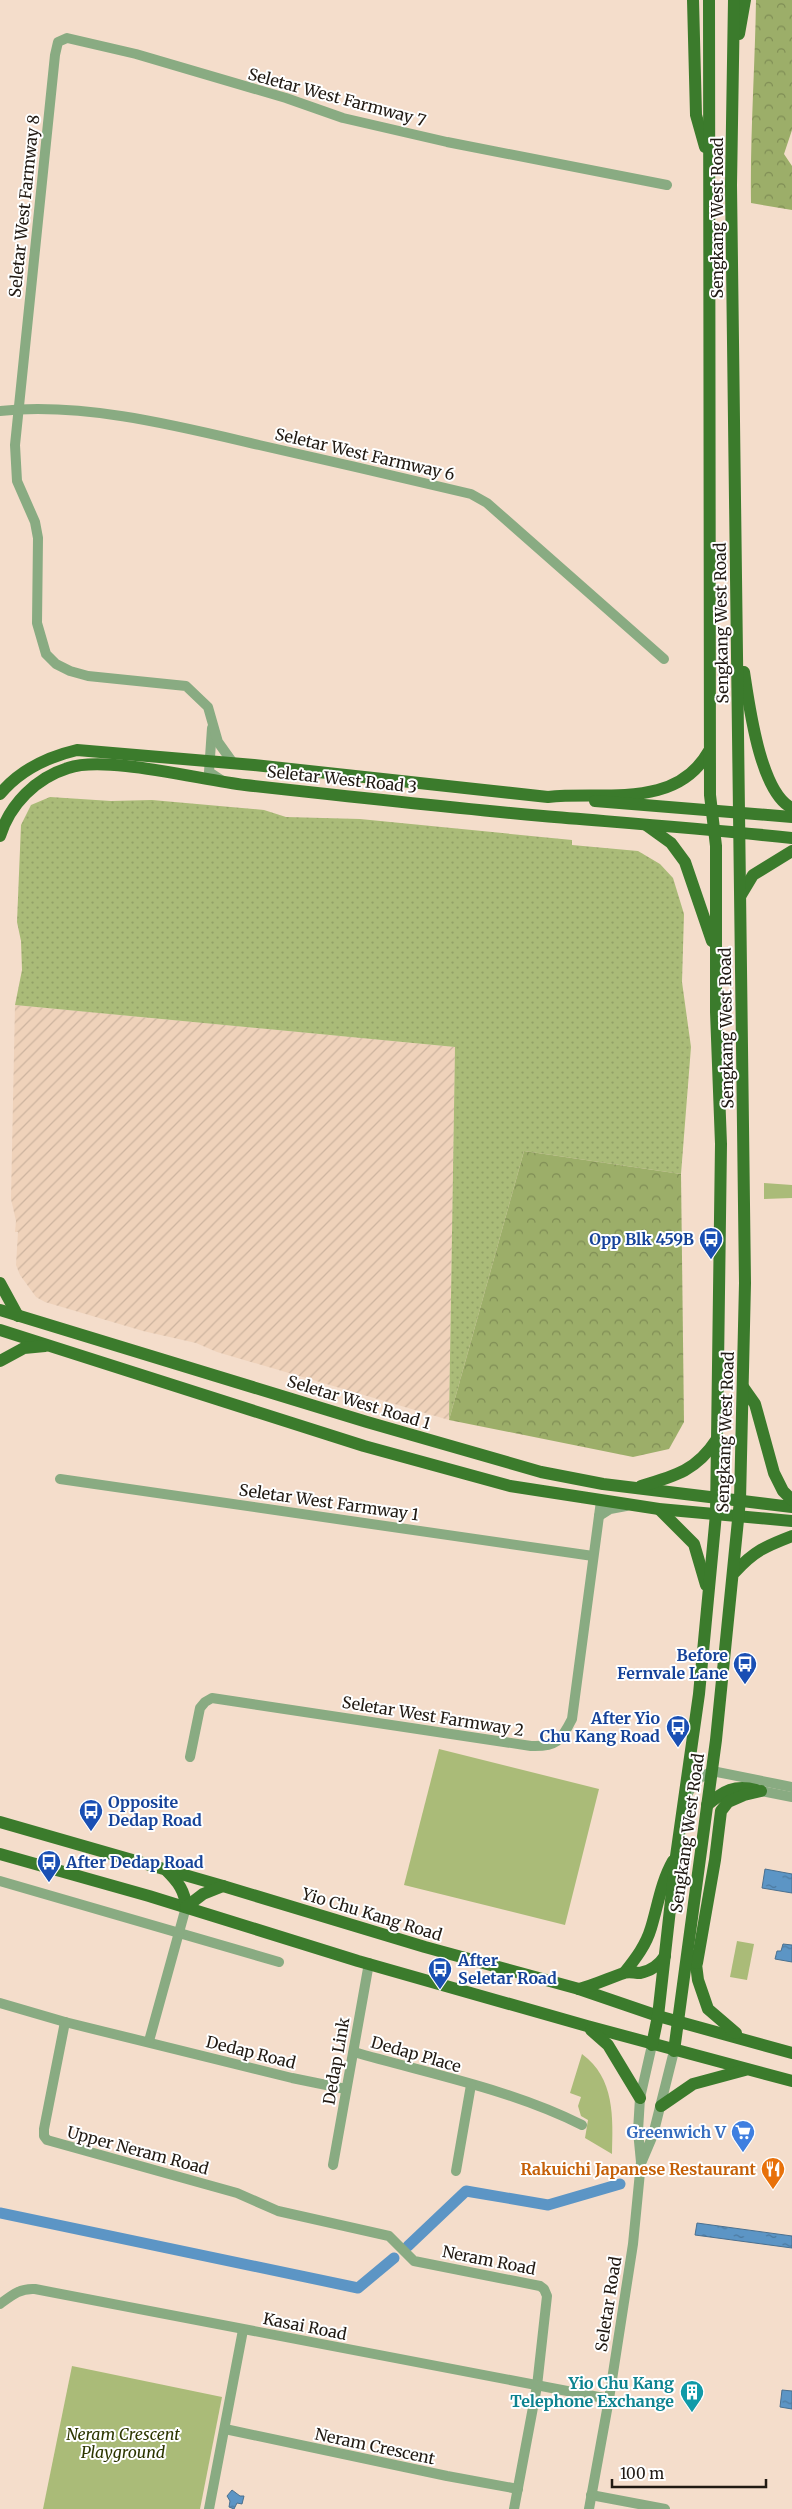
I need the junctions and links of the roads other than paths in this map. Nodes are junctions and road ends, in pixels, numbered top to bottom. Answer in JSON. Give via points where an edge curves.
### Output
{"nodes":[{"id":1,"x":694,"y":0,"type":"edge"},
{"id":2,"x":709,"y":0,"type":"edge"},
{"id":3,"x":734,"y":0,"type":"edge"},
{"id":4,"x":745,"y":0,"type":"edge"},
{"id":5,"x":61,"y":39,"type":"joint"},
{"id":6,"x":735,"y":49,"type":"junction"},
{"id":7,"x":708,"y":160,"type":"junction"},
{"id":8,"x":667,"y":186,"type":"dead end"},
{"id":9,"x":19,"y":409,"type":"junction"},
{"id":10,"x":0,"y":411,"type":"edge"},
{"id":11,"x":737,"y":635,"type":"junction"},
{"id":12,"x":664,"y":659,"type":"dead end"},
{"id":13,"x":212,"y":725,"type":"junction"},
{"id":14,"x":710,"y":749,"type":"junction"},
{"id":15,"x":210,"y":761,"type":"junction"},
{"id":16,"x":233,"y":763,"type":"junction"},
{"id":17,"x":226,"y":783,"type":"junction"},
{"id":18,"x":0,"y":794,"type":"edge"},
{"id":19,"x":548,"y":797,"type":"junction"},
{"id":20,"x":792,"y":808,"type":"edge"},
{"id":21,"x":712,"y":812,"type":"junction"},
{"id":22,"x":739,"y":813,"type":"junction"},
{"id":23,"x":792,"y":817,"type":"edge"},
{"id":24,"x":646,"y":825,"type":"junction"},
{"id":25,"x":714,"y":830,"type":"junction"},
{"id":26,"x":740,"y":832,"type":"junction"},
{"id":27,"x":0,"y":836,"type":"edge"},
{"id":28,"x":792,"y":838,"type":"edge"},
{"id":29,"x":792,"y":851,"type":"edge"},
{"id":30,"x":741,"y":895,"type":"junction"},
{"id":31,"x":715,"y":950,"type":"junction"},
{"id":32,"x":0,"y":1283,"type":"edge"},
{"id":33,"x":0,"y":1310,"type":"edge"},
{"id":34,"x":18,"y":1316,"type":"junction"},
{"id":35,"x":0,"y":1330,"type":"edge"},
{"id":36,"x":50,"y":1345,"type":"junction"},
{"id":37,"x":0,"y":1361,"type":"edge"},
{"id":38,"x":743,"y":1387,"type":"junction"},
{"id":39,"x":717,"y":1438,"type":"junction"},
{"id":40,"x":60,"y":1479,"type":"dead end"},
{"id":41,"x":637,"y":1488,"type":"junction"},
{"id":42,"x":716,"y":1497,"type":"junction"},
{"id":43,"x":740,"y":1500,"type":"junction"},
{"id":44,"x":792,"y":1500,"type":"edge"},
{"id":45,"x":601,"y":1501,"type":"junction"},
{"id":46,"x":635,"y":1505,"type":"junction"},
{"id":47,"x":792,"y":1507,"type":"edge"},
{"id":48,"x":659,"y":1509,"type":"junction"},
{"id":49,"x":716,"y":1514,"type":"junction"},
{"id":50,"x":599,"y":1516,"type":"junction"},
{"id":51,"x":739,"y":1516,"type":"junction"},
{"id":52,"x":792,"y":1521,"type":"edge"},
{"id":53,"x":792,"y":1536,"type":"edge"},
{"id":54,"x":593,"y":1556,"type":"junction"},
{"id":55,"x":735,"y":1572,"type":"junction"},
{"id":56,"x":708,"y":1591,"type":"junction"},
{"id":57,"x":190,"y":1757,"type":"dead end"},
{"id":58,"x":712,"y":1771,"type":"junction"},
{"id":59,"x":792,"y":1787,"type":"edge"},
{"id":60,"x":761,"y":1792,"type":"junction"},
{"id":61,"x":792,"y":1798,"type":"edge"},
{"id":62,"x":684,"y":1803,"type":"junction"},
{"id":63,"x":707,"y":1805,"type":"junction"},
{"id":64,"x":0,"y":1822,"type":"edge"},
{"id":65,"x":0,"y":1854,"type":"edge"},
{"id":66,"x":676,"y":1856,"type":"junction"},
{"id":67,"x":166,"y":1870,"type":"junction"},
{"id":68,"x":0,"y":1881,"type":"edge"},
{"id":69,"x":223,"y":1886,"type":"junction"},
{"id":70,"x":186,"y":1907,"type":"junction"},
{"id":71,"x":180,"y":1934,"type":"junction"},
{"id":72,"x":688,"y":1937,"type":"junction"},
{"id":73,"x":665,"y":1956,"type":"junction"},
{"id":74,"x":279,"y":1962,"type":"dead end"},
{"id":75,"x":369,"y":1963,"type":"junction"},
{"id":76,"x":697,"y":1963,"type":"junction"},
{"id":77,"x":625,"y":1972,"type":"junction"},
{"id":78,"x":580,"y":1989,"type":"junction"},
{"id":79,"x":0,"y":2003,"type":"edge"},
{"id":80,"x":658,"y":2016,"type":"junction"},
{"id":81,"x":679,"y":2021,"type":"junction"},
{"id":82,"x":65,"y":2022,"type":"junction"},
{"id":83,"x":587,"y":2026,"type":"junction"},
{"id":84,"x":742,"y":2038,"type":"junction"},
{"id":85,"x":149,"y":2041,"type":"junction"},
{"id":86,"x":652,"y":2045,"type":"junction"},
{"id":87,"x":674,"y":2051,"type":"junction"},
{"id":88,"x":354,"y":2052,"type":"junction"},
{"id":89,"x":792,"y":2053,"type":"edge"},
{"id":90,"x":748,"y":2069,"type":"junction"},
{"id":91,"x":792,"y":2081,"type":"edge"},
{"id":92,"x":471,"y":2085,"type":"junction"},
{"id":93,"x":346,"y":2089,"type":"junction"},
{"id":94,"x":640,"y":2098,"type":"junction"},
{"id":95,"x":660,"y":2106,"type":"junction"},
{"id":96,"x":582,"y":2126,"type":"dead end"},
{"id":97,"x":641,"y":2162,"type":"junction"},
{"id":98,"x":333,"y":2165,"type":"dead end"},
{"id":99,"x":456,"y":2171,"type":"dead end"},
{"id":100,"x":278,"y":2210,"type":"joint"},
{"id":101,"x":0,"y":2304,"type":"edge"},
{"id":102,"x":243,"y":2330,"type":"junction"},
{"id":103,"x":537,"y":2386,"type":"junction"},
{"id":104,"x":609,"y":2399,"type":"junction"},
{"id":105,"x":225,"y":2429,"type":"junction"},
{"id":106,"x":518,"y":2489,"type":"junction"},
{"id":107,"x":592,"y":2495,"type":"junction"},
{"id":108,"x":209,"y":2509,"type":"edge"},
{"id":109,"x":514,"y":2509,"type":"edge"},
{"id":110,"x":589,"y":2509,"type":"edge"},
{"id":111,"x":665,"y":2509,"type":"edge"}],
"edges":[{"from":1,"to":7,"type":"main road","via":[[696,115]]},
{"from":2,"to":7,"type":"main road","name":"Sengkang West Road"},
{"from":3,"to":6,"type":"main road","name":"Sengkang West Road"},
{"from":4,"to":6,"type":"main road"},
{"from":5,"to":8,"type":"street","name":"Seletar West Farmway 7","via":[[136,54],[343,118]]},
{"from":5,"to":9,"type":"street","name":"Seletar West Farmway 8","via":[[55,55]]},
{"from":6,"to":11,"type":"main road","name":"Sengkang West Road","via":[[731,184]]},
{"from":7,"to":14,"type":"main road","name":"Sengkang West Road","via":[[711,278]]},
{"from":9,"to":10,"type":"street","name":"Seletar West Farmway 6"},
{"from":9,"to":12,"type":"street","name":"Seletar West Farmway 6","via":[[77,411],[148,421],[471,494],[487,503]]},
{"from":9,"to":13,"type":"street","name":"Seletar West Farmway 8","via":[[17,481],[35,522],[38,538],[37,622],[46,654],[70,672],[186,686],[208,707]]},
{"from":11,"to":20,"type":"main road","via":[[752,717],[769,780],[778,795]]},
{"from":11,"to":22,"type":"main road","name":"Sengkang West Road"},
{"from":13,"to":15,"type":"street"},
{"from":13,"to":16,"type":"street","name":"Seletar West Farmway 8","via":[[218,742]]},
{"from":14,"to":19,"type":"main road","name":"Seletar West Road 3","via":[[702,764],[669,788],[647,794]]},
{"from":14,"to":21,"type":"main road","name":"Sengkang West Road"},
{"from":15,"to":16,"type":"main road","name":"Seletar West Road 3"},
{"from":15,"to":17,"type":"street","via":[[209,772]]},
{"from":15,"to":18,"type":"main road","name":"Seletar West Road 3","via":[[77,750],[31,768]]},
{"from":16,"to":19,"type":"main road","name":"Seletar West Road 3"},
{"from":17,"to":24,"type":"main road","name":"Seletar West Road 3"},
{"from":17,"to":27,"type":"main road","name":"Seletar West Road 3","via":[[94,764],[69,768],[44,779],[25,794],[11,810]]},
{"from":19,"to":21,"type":"main road","name":"Seletar West Road 3"},
{"from":21,"to":22,"type":"main road","name":"Seletar West Road 3"},
{"from":21,"to":25,"type":"main road","name":"Sengkang West Road"},
{"from":22,"to":23,"type":"main road","name":"Seletar West Road 3"},
{"from":22,"to":26,"type":"main road","name":"Sengkang West Road"},
{"from":24,"to":25,"type":"main road","name":"Seletar West Road 3"},
{"from":24,"to":31,"type":"main road","via":[[671,843],[685,862]]},
{"from":25,"to":26,"type":"main road","name":"Seletar West Road 3"},
{"from":25,"to":31,"type":"main road","name":"Sengkang West Road"},
{"from":26,"to":28,"type":"main road","name":"Seletar West Road 3"},
{"from":26,"to":30,"type":"main road","name":"Sengkang West Road"},
{"from":29,"to":30,"type":"main road","via":[[753,875]]},
{"from":30,"to":38,"type":"main road","name":"Sengkang West Road","via":[[745,1244]]},
{"from":31,"to":39,"type":"main road","name":"Sengkang West Road","via":[[721,1144]]},
{"from":32,"to":34,"type":"main road"},
{"from":33,"to":34,"type":"main road","name":"Seletar West Road 1"},
{"from":34,"to":41,"type":"main road","name":"Seletar West Road 1","via":[[541,1472]]},
{"from":35,"to":36,"type":"main road"},
{"from":36,"to":37,"type":"main road","via":[[24,1348]]},
{"from":36,"to":45,"type":"main road","via":[[374,1448],[510,1486]]},
{"from":38,"to":43,"type":"main road","name":"Sengkang West Road"},
{"from":38,"to":44,"type":"main road","via":[[756,1404],[774,1473]]},
{"from":39,"to":41,"type":"main road","via":[[707,1454],[688,1470]]},
{"from":39,"to":42,"type":"main road","name":"Sengkang West Road"},
{"from":40,"to":54,"type":"street","name":"Seletar West Farmway 1"},
{"from":41,"to":42,"type":"main road","name":"Seletar West Road 1"},
{"from":42,"to":43,"type":"main road","name":"Seletar West Road 1"},
{"from":42,"to":49,"type":"main road","name":"Sengkang West Road"},
{"from":43,"to":47,"type":"main road","name":"Seletar West Road 1"},
{"from":43,"to":51,"type":"main road","name":"Sengkang West Road"},
{"from":45,"to":46,"type":"main road"},
{"from":45,"to":50,"type":"street","name":"Seletar West Farmway 2"},
{"from":46,"to":48,"type":"main road"},
{"from":46,"to":50,"type":"street","via":[[610,1509]]},
{"from":48,"to":49,"type":"main road"},
{"from":48,"to":56,"type":"main road","via":[[694,1544]]},
{"from":49,"to":51,"type":"main road"},
{"from":49,"to":56,"type":"main road","name":"Sengkang West Road"},
{"from":50,"to":54,"type":"street","name":"Seletar West Farmway 2"},
{"from":51,"to":52,"type":"main road"},
{"from":51,"to":55,"type":"main road","name":"Sengkang West Road"},
{"from":53,"to":55,"type":"main road","via":[[764,1546],[750,1555]]},
{"from":54,"to":57,"type":"street","name":"Seletar West Farmway 2","via":[[572,1719],[556,1743],[544,1747],[531,1746],[212,1698],[200,1708]]},
{"from":55,"to":58,"type":"main road","name":"Sengkang West Road"},
{"from":56,"to":62,"type":"main road","name":"Sengkang West Road","via":[[699,1694]]},
{"from":58,"to":59,"type":"street"},
{"from":58,"to":62,"type":"street","via":[[695,1781]]},
{"from":58,"to":63,"type":"main road","name":"Sengkang West Road"},
{"from":60,"to":61,"type":"street"},
{"from":60,"to":63,"type":"main road","via":[[736,1787]]},
{"from":60,"to":76,"type":"main road","via":[[728,1802],[721,1811]]},
{"from":62,"to":66,"type":"main road","name":"Sengkang West Road"},
{"from":63,"to":72,"type":"main road","name":"Sengkang West Road"},
{"from":64,"to":67,"type":"main road","name":"Yio Chu Kang Road"},
{"from":65,"to":70,"type":"main road"},
{"from":66,"to":73,"type":"main road","name":"Sengkang West Road"},
{"from":66,"to":77,"type":"main road","via":[[665,1875],[651,1930],[642,1951]]},
{"from":67,"to":69,"type":"main road","name":"Yio Chu Kang Road"},
{"from":67,"to":70,"type":"main road","via":[[181,1887]]},
{"from":68,"to":71,"type":"street"},
{"from":69,"to":70,"type":"main road","via":[[203,1894]]},
{"from":69,"to":78,"type":"main road","name":"Yio Chu Kang Road","via":[[425,1947]]},
{"from":70,"to":71,"type":"street"},
{"from":70,"to":75,"type":"main road"},
{"from":71,"to":74,"type":"street"},
{"from":71,"to":85,"type":"street"},
{"from":72,"to":76,"type":"main road"},
{"from":72,"to":81,"type":"main road","name":"Sengkang West Road"},
{"from":73,"to":77,"type":"main road","via":[[649,1970]]},
{"from":73,"to":80,"type":"main road","name":"Sengkang West Road"},
{"from":75,"to":83,"type":"main road"},
{"from":75,"to":88,"type":"street","name":"Dedap Link"},
{"from":76,"to":84,"type":"main road","via":[[698,1980],[708,2009]]},
{"from":77,"to":78,"type":"main road"},
{"from":78,"to":80,"type":"main road","name":"Yio Chu Kang Road"},
{"from":79,"to":82,"type":"street","name":"Dedap Road"},
{"from":80,"to":81,"type":"main road","name":"Yio Chu Kang Road"},
{"from":80,"to":86,"type":"main road","name":"Sengkang West Road"},
{"from":81,"to":84,"type":"main road","name":"Yio Chu Kang Road"},
{"from":81,"to":87,"type":"main road","name":"Sengkang West Road"},
{"from":82,"to":85,"type":"street","name":"Dedap Road"},
{"from":82,"to":100,"type":"street","name":"Upper Neram Road","via":[[44,2129],[47,2140],[237,2193]]},
{"from":83,"to":86,"type":"main road"},
{"from":83,"to":94,"type":"main road","via":[[608,2045]]},
{"from":84,"to":89,"type":"main road","name":"Yio Chu Kang Road"},
{"from":85,"to":93,"type":"street","name":"Dedap Road"},
{"from":86,"to":87,"type":"main road"},
{"from":86,"to":94,"type":"street","name":"Seletar Road"},
{"from":87,"to":90,"type":"main road"},
{"from":87,"to":95,"type":"street","name":"Seletar Road"},
{"from":88,"to":92,"type":"street","name":"Dedap Place"},
{"from":88,"to":93,"type":"street","name":"Dedap Link"},
{"from":90,"to":91,"type":"main road"},
{"from":90,"to":95,"type":"main road","via":[[693,2084]]},
{"from":92,"to":96,"type":"street","name":"Dedap Place","via":[[552,2110]]},
{"from":92,"to":99,"type":"street","name":"Dedap Place"},
{"from":93,"to":98,"type":"street","name":"Dedap Link"},
{"from":94,"to":97,"type":"street","name":"Seletar Road","via":[[638,2131]]},
{"from":95,"to":97,"type":"street","name":"Seletar Road"},
{"from":97,"to":104,"type":"street","name":"Seletar Road","via":[[633,2244]]},
{"from":100,"to":103,"type":"street","name":"Neram Road","via":[[388,2236],[410,2259],[540,2286],[547,2296]]},
{"from":101,"to":102,"type":"street","name":"Kasai Road","via":[[26,2288]]},
{"from":102,"to":103,"type":"street","name":"Kasai Road"},
{"from":102,"to":105,"type":"street"},
{"from":103,"to":104,"type":"street","name":"Kasai Road"},
{"from":103,"to":106,"type":"street","name":"Neram Road"},
{"from":104,"to":107,"type":"street","name":"Seletar Road"},
{"from":105,"to":106,"type":"street","name":"Neram Crescent"},
{"from":105,"to":108,"type":"street"},
{"from":106,"to":109,"type":"street","name":"Neram Road"},
{"from":107,"to":110,"type":"street","name":"Seletar Road"},
{"from":107,"to":111,"type":"street"}]}
